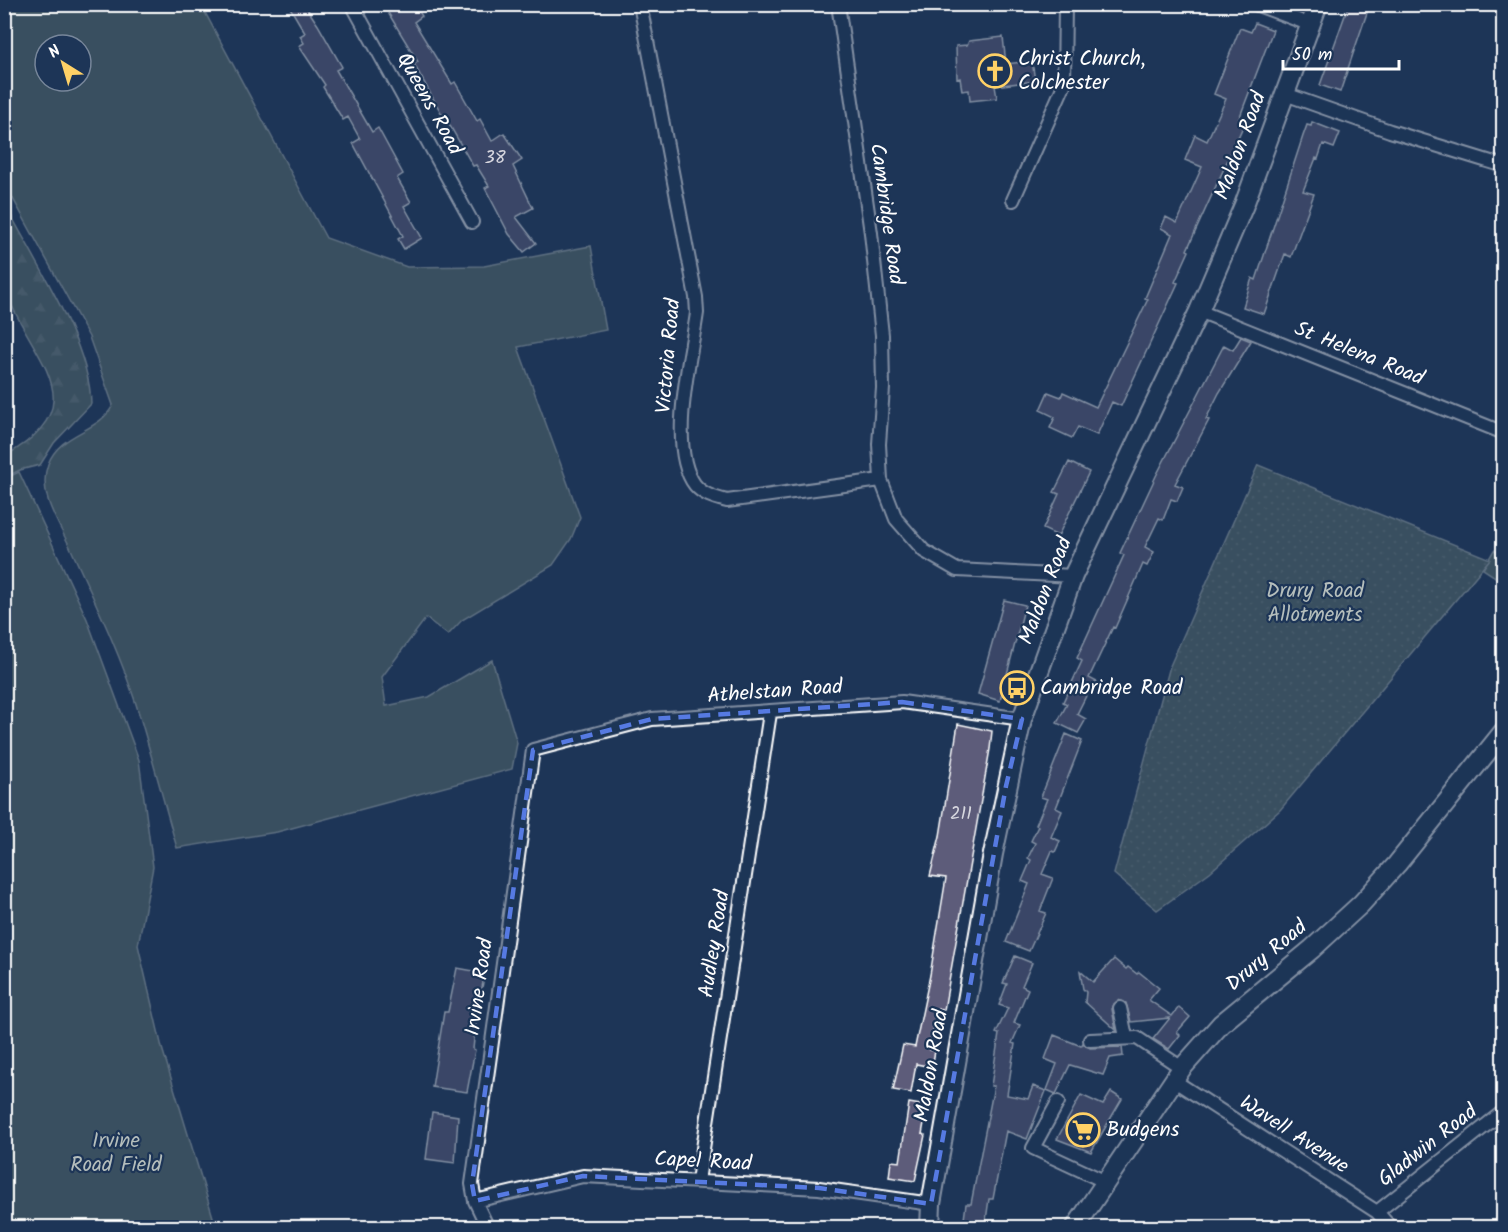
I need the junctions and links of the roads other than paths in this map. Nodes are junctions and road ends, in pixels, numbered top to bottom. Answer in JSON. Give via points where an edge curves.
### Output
{"nodes":[{"id":1,"x":352,"y":4,"type":"edge"},
{"id":2,"x":640,"y":4,"type":"edge"},
{"id":3,"x":838,"y":4,"type":"edge"},
{"id":4,"x":1065,"y":4,"type":"edge"},
{"id":5,"x":1255,"y":4,"type":"edge"},
{"id":6,"x":1318,"y":4,"type":"edge"},
{"id":7,"x":1311,"y":25,"type":"junction"},
{"id":8,"x":1285,"y":94,"type":"junction"},
{"id":9,"x":1503,"y":165,"type":"edge"},
{"id":10,"x":1013,"y":200,"type":"dead end"},
{"id":11,"x":472,"y":222,"type":"dead end"},
{"id":12,"x":1199,"y":310,"type":"junction"},
{"id":13,"x":1503,"y":433,"type":"edge"},
{"id":14,"x":881,"y":480,"type":"junction"},
{"id":15,"x":1073,"y":576,"type":"junction"},
{"id":16,"x":770,"y":713,"type":"junction"},
{"id":17,"x":1022,"y":719,"type":"junction"},
{"id":18,"x":1503,"y":731,"type":"edge"},
{"id":19,"x":533,"y":750,"type":"joint"},
{"id":20,"x":1120,"y":1008,"type":"dead end"},
{"id":21,"x":1126,"y":1037,"type":"junction"},
{"id":22,"x":1090,"y":1040,"type":"dead end"},
{"id":23,"x":1178,"y":1074,"type":"junction"},
{"id":24,"x":1058,"y":1102,"type":"dead end"},
{"id":25,"x":1503,"y":1111,"type":"edge"},
{"id":26,"x":698,"y":1181,"type":"junction"},
{"id":27,"x":1106,"y":1182,"type":"junction"},
{"id":28,"x":475,"y":1201,"type":"junction"},
{"id":29,"x":931,"y":1204,"type":"junction"},
{"id":30,"x":1377,"y":1212,"type":"junction"},
{"id":31,"x":488,"y":1227,"type":"edge"},
{"id":32,"x":930,"y":1227,"type":"edge"},
{"id":33,"x":1075,"y":1227,"type":"edge"},
{"id":34,"x":1391,"y":1227,"type":"edge"}],
"edges":[{"from":1,"to":11,"type":"street","name":"Queens Road"},
{"from":2,"to":14,"type":"street","name":"Victoria Road","via":[[696,297],[682,422],[683,458],[688,473],[709,496],[727,501]]},
{"from":3,"to":14,"type":"street","name":"Cambridge Road","via":[[882,335]]},
{"from":4,"to":10,"type":"street","via":[[1064,85]]},
{"from":5,"to":7,"type":"street"},
{"from":6,"to":7,"type":"main road","name":"Maldon Road"},
{"from":7,"to":8,"type":"main road","name":"Maldon Road"},
{"from":8,"to":9,"type":"street"},
{"from":8,"to":12,"type":"main road","name":"Maldon Road"},
{"from":12,"to":13,"type":"street","name":"St Helena Road"},
{"from":12,"to":15,"type":"main road","name":"Maldon Road"},
{"from":14,"to":15,"type":"street","name":"Cambridge Road","via":[[896,519],[908,535],[943,564],[957,570]]},
{"from":15,"to":17,"type":"main road","name":"Maldon Road"},
{"from":16,"to":17,"type":"street","name":"Athelstan Road","via":[[902,702]]},
{"from":16,"to":19,"type":"street","name":"Athelstan Road","via":[[652,719]]},
{"from":16,"to":26,"type":"street","name":"Audley Road"},
{"from":17,"to":29,"type":"main road","name":"Maldon Road","via":[[993,854]]},
{"from":18,"to":23,"type":"main road","name":"Drury Road","via":[[1361,904],[1221,1024]]},
{"from":19,"to":28,"type":"street","name":"Irvine Road","via":[[472,1184]]},
{"from":20,"to":21,"type":"street"},
{"from":21,"to":22,"type":"street"},
{"from":21,"to":23,"type":"street","name":"Wavell Avenue","via":[[1137,1038]]},
{"from":23,"to":27,"type":"main road","name":"Drury Road"},
{"from":23,"to":30,"type":"street","name":"Wavell Avenue"},
{"from":24,"to":27,"type":"street","via":[[1033,1148]]},
{"from":25,"to":30,"type":"street","name":"Gladwin Road"},
{"from":26,"to":28,"type":"street","name":"Capel Road","via":[[583,1176]]},
{"from":26,"to":29,"type":"street","name":"Capel Road","via":[[819,1188]]},
{"from":27,"to":33,"type":"main road","name":"Drury Road"},
{"from":28,"to":31,"type":"street","name":"Irvine Road"},
{"from":29,"to":32,"type":"main road","name":"Maldon Road"},
{"from":30,"to":34,"type":"street","name":"Wavell Avenue"}]}
